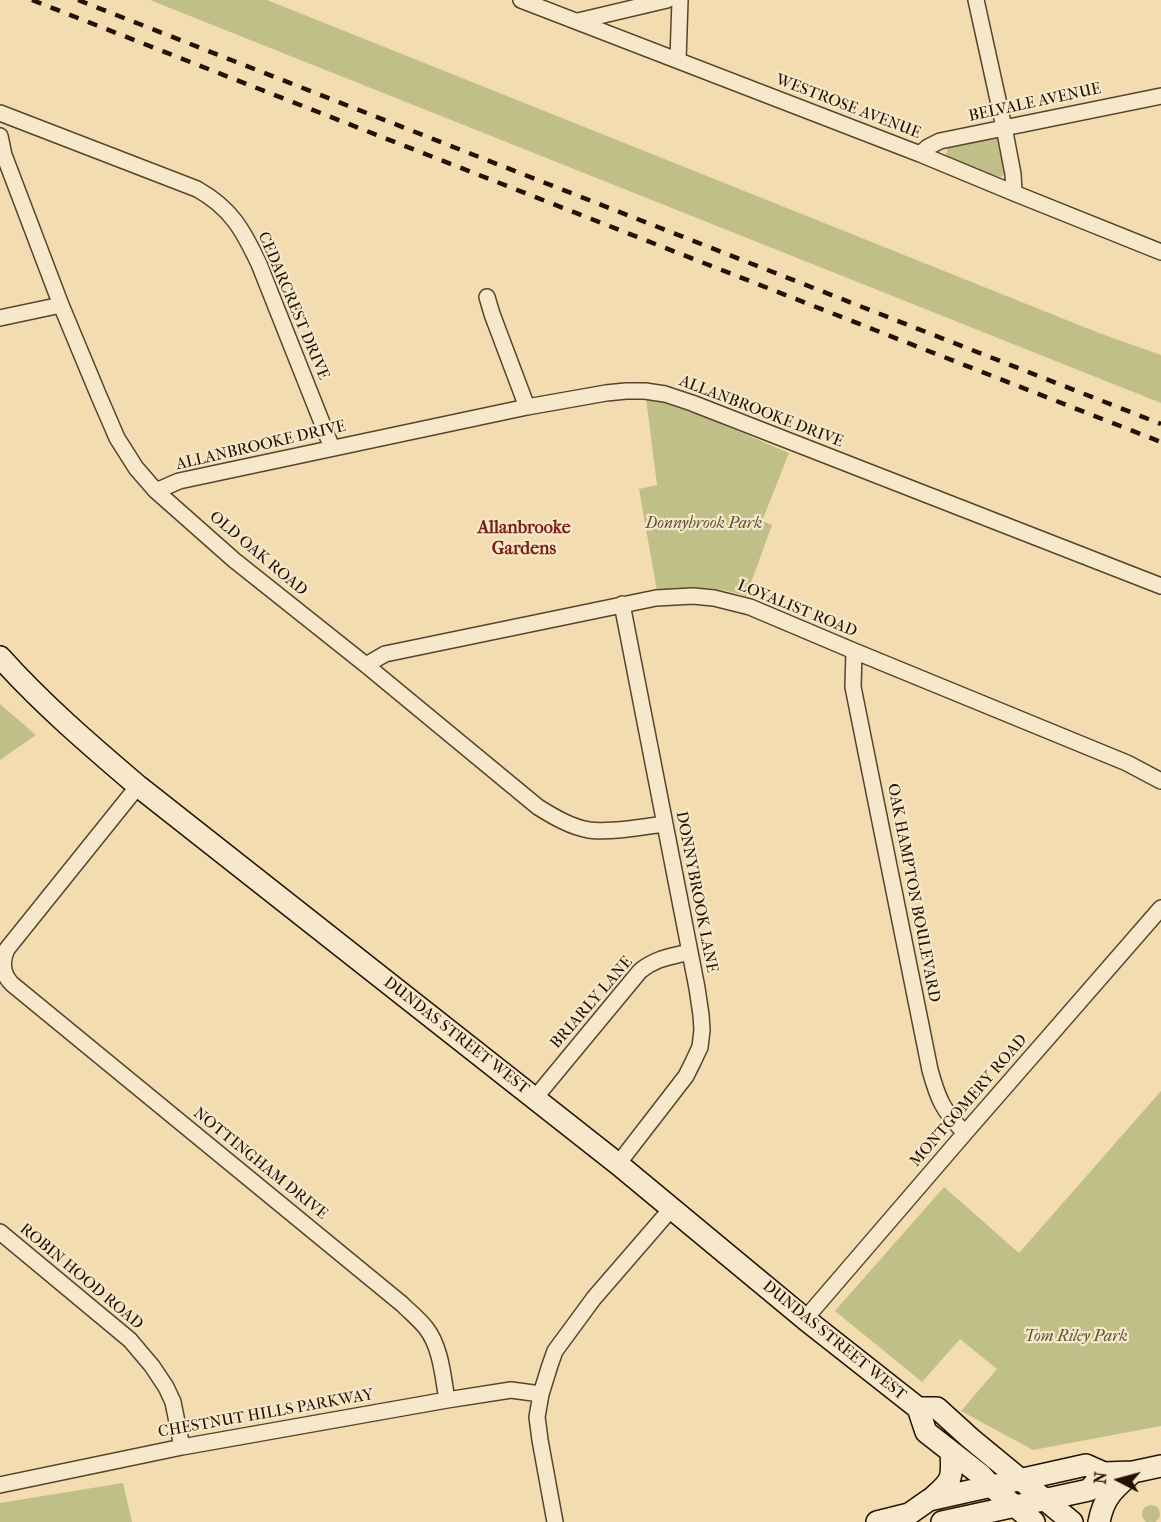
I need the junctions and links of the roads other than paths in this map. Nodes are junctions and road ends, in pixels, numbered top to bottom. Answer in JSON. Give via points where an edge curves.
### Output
{"nodes":[{"id":1,"x":520,"y":0,"type":"edge"},
{"id":2,"x":667,"y":0,"type":"edge"},
{"id":3,"x":680,"y":0,"type":"edge"},
{"id":4,"x":976,"y":0,"type":"edge"},
{"id":5,"x":578,"y":21,"type":"junction"},
{"id":6,"x":678,"y":60,"type":"junction"},
{"id":7,"x":1161,"y":96,"type":"edge"},
{"id":8,"x":0,"y":113,"type":"edge"},
{"id":9,"x":1004,"y":127,"type":"junction"},
{"id":10,"x":0,"y":136,"type":"edge"},
{"id":11,"x":920,"y":154,"type":"junction"},
{"id":12,"x":1014,"y":193,"type":"junction"},
{"id":13,"x":1161,"y":252,"type":"edge"},
{"id":14,"x":487,"y":297,"type":"dead end"},
{"id":15,"x":61,"y":305,"type":"junction"},
{"id":16,"x":0,"y":318,"type":"edge"},
{"id":17,"x":527,"y":407,"type":"junction"},
{"id":18,"x":332,"y":448,"type":"junction"},
{"id":19,"x":156,"y":491,"type":"junction"},
{"id":20,"x":1161,"y":586,"type":"edge"},
{"id":21,"x":622,"y":604,"type":"junction"},
{"id":22,"x":854,"y":651,"type":"junction"},
{"id":23,"x":0,"y":657,"type":"edge"},
{"id":24,"x":366,"y":664,"type":"junction"},
{"id":25,"x":1161,"y":781,"type":"edge"},
{"id":26,"x":138,"y":786,"type":"junction"},
{"id":27,"x":664,"y":824,"type":"junction"},
{"id":28,"x":1161,"y":908,"type":"edge"},
{"id":29,"x":689,"y":952,"type":"junction"},
{"id":30,"x":1,"y":968,"type":"edge"},
{"id":31,"x":5,"y":985,"type":"edge"},
{"id":32,"x":535,"y":1098,"type":"junction"},
{"id":33,"x":964,"y":1133,"type":"junction"},
{"id":34,"x":618,"y":1164,"type":"junction"},
{"id":35,"x":671,"y":1209,"type":"junction"},
{"id":36,"x":0,"y":1232,"type":"edge"},
{"id":37,"x":805,"y":1319,"type":"junction"},
{"id":38,"x":541,"y":1394,"type":"junction"},
{"id":39,"x":447,"y":1400,"type":"junction"},
{"id":40,"x":918,"y":1408,"type":"junction"},
{"id":41,"x":182,"y":1447,"type":"junction"},
{"id":42,"x":951,"y":1452,"type":"junction"},
{"id":43,"x":1161,"y":1466,"type":"edge"},
{"id":44,"x":1132,"y":1472,"type":"junction"},
{"id":45,"x":1104,"y":1473,"type":"junction"},
{"id":46,"x":1021,"y":1480,"type":"junction"},
{"id":47,"x":0,"y":1485,"type":"edge"},
{"id":48,"x":992,"y":1487,"type":"junction"},
{"id":49,"x":929,"y":1500,"type":"junction"},
{"id":50,"x":1046,"y":1500,"type":"junction"},
{"id":51,"x":1015,"y":1507,"type":"junction"},
{"id":52,"x":919,"y":1518,"type":"edge"},
{"id":53,"x":555,"y":1522,"type":"edge"},
{"id":54,"x":877,"y":1522,"type":"edge"},
{"id":55,"x":942,"y":1522,"type":"edge"},
{"id":56,"x":1034,"y":1522,"type":"edge"},
{"id":57,"x":1072,"y":1522,"type":"edge"},
{"id":58,"x":1099,"y":1522,"type":"edge"}],
"edges":[{"from":1,"to":5,"type":"street","name":"WESTROSE AVENUE"},
{"from":2,"to":5,"type":"street"},
{"from":3,"to":6,"type":"street"},
{"from":4,"to":9,"type":"street"},
{"from":5,"to":6,"type":"street","name":"WESTROSE AVENUE"},
{"from":6,"to":11,"type":"street","name":"WESTROSE AVENUE"},
{"from":7,"to":9,"type":"street","name":"BELVALE AVENUE"},
{"from":8,"to":18,"type":"street","name":"CEDARCREST DRIVE","via":[[197,189],[227,212],[246,237],[259,264]]},
{"from":9,"to":11,"type":"street","name":"BELVALE AVENUE","via":[[940,141]]},
{"from":9,"to":12,"type":"street"},
{"from":10,"to":15,"type":"street","name":"OLD OAK ROAD"},
{"from":11,"to":12,"type":"street","name":"WESTROSE AVENUE"},
{"from":12,"to":13,"type":"street","name":"WESTROSE AVENUE"},
{"from":14,"to":17,"type":"street"},
{"from":15,"to":16,"type":"street"},
{"from":15,"to":19,"type":"street","name":"OLD OAK ROAD","via":[[117,438]]},
{"from":17,"to":18,"type":"street","name":"ALLANBROOKE DRIVE"},
{"from":17,"to":20,"type":"street","name":"ALLANBROOKE DRIVE","via":[[626,391],[665,394]]},
{"from":18,"to":19,"type":"street","name":"ALLANBROOKE DRIVE","via":[[180,481]]},
{"from":19,"to":24,"type":"street","name":"OLD OAK ROAD","via":[[234,560]]},
{"from":21,"to":22,"type":"street","name":"LOYALIST ROAD","via":[[666,597],[723,599]]},
{"from":21,"to":24,"type":"street","name":"LOYALIST ROAD","via":[[385,654]]},
{"from":21,"to":27,"type":"street","name":"DONNYBROOK LANE"},
{"from":22,"to":25,"type":"street","name":"LOYALIST ROAD","via":[[1127,763]]},
{"from":22,"to":33,"type":"street","name":"OAK HAMPTON BOULEVARD","via":[[853,687],[928,1059],[942,1106]]},
{"from":23,"to":26,"type":"main road","name":"DUNDAS STREET WEST","via":[[72,730]]},
{"from":24,"to":27,"type":"street","name":"OLD OAK ROAD","via":[[556,818],[596,830]]},
{"from":26,"to":30,"type":"street","name":"NOTTINGHAM DRIVE","via":[[7,949]]},
{"from":26,"to":32,"type":"main road","name":"DUNDAS STREET WEST"},
{"from":27,"to":29,"type":"street","name":"DONNYBROOK LANE"},
{"from":28,"to":33,"type":"street","name":"MONTGOMERY ROAD"},
{"from":29,"to":32,"type":"street","name":"BRIARLY LANE","via":[[658,959],[640,971]]},
{"from":29,"to":34,"type":"street","name":"DONNYBROOK LANE","via":[[701,1015],[700,1047],[686,1076]]},
{"from":30,"to":31,"type":"street","name":"NOTTINGHAM DRIVE"},
{"from":31,"to":39,"type":"street","name":"NOTTINGHAM DRIVE","via":[[402,1304],[432,1338]]},
{"from":32,"to":34,"type":"main road","name":"DUNDAS STREET WEST"},
{"from":33,"to":37,"type":"street","name":"MONTGOMERY ROAD"},
{"from":34,"to":35,"type":"main road","name":"DUNDAS STREET WEST"},
{"from":35,"to":37,"type":"main road","name":"DUNDAS STREET WEST"},
{"from":35,"to":38,"type":"street","via":[[594,1298],[555,1351]]},
{"from":36,"to":41,"type":"street","name":"ROBIN HOOD ROAD","via":[[130,1340],[166,1387]]},
{"from":37,"to":40,"type":"main road","name":"DUNDAS STREET WEST"},
{"from":38,"to":39,"type":"street","name":"CHESTNUT HILLS PARKWAY","via":[[511,1390]]},
{"from":38,"to":53,"type":"street","via":[[538,1429]]},
{"from":39,"to":41,"type":"street","name":"CHESTNUT HILLS PARKWAY"},
{"from":40,"to":42,"type":"main road","name":"DUNDAS STREET WEST","via":[[926,1432]]},
{"from":40,"to":46,"type":"main road","name":"DUNDAS STREET WEST","via":[[937,1408]]},
{"from":41,"to":47,"type":"street","name":"CHESTNUT HILLS PARKWAY"},
{"from":42,"to":48,"type":"main road","name":"DUNDAS STREET WEST"},
{"from":42,"to":49,"type":"main road","via":[[951,1478]]},
{"from":43,"to":44,"type":"main road"},
{"from":44,"to":45,"type":"main road"},
{"from":44,"to":58,"type":"main road","via":[[1110,1493]]},
{"from":45,"to":46,"type":"main road","via":[[1086,1465]]},
{"from":45,"to":50,"type":"main road","via":[[1089,1490]]},
{"from":46,"to":48,"type":"main road"},
{"from":46,"to":50,"type":"main road","name":"DUNDAS STREET WEST"},
{"from":48,"to":49,"type":"main road"},
{"from":48,"to":51,"type":"main road","name":"DUNDAS STREET WEST"},
{"from":49,"to":52,"type":"main road"},
{"from":50,"to":51,"type":"main road"},
{"from":50,"to":57,"type":"main road","name":"DUNDAS STREET WEST"},
{"from":51,"to":55,"type":"main road"},
{"from":51,"to":56,"type":"main road","name":"DUNDAS STREET WEST"},
{"from":52,"to":54,"type":"main road"}]}
